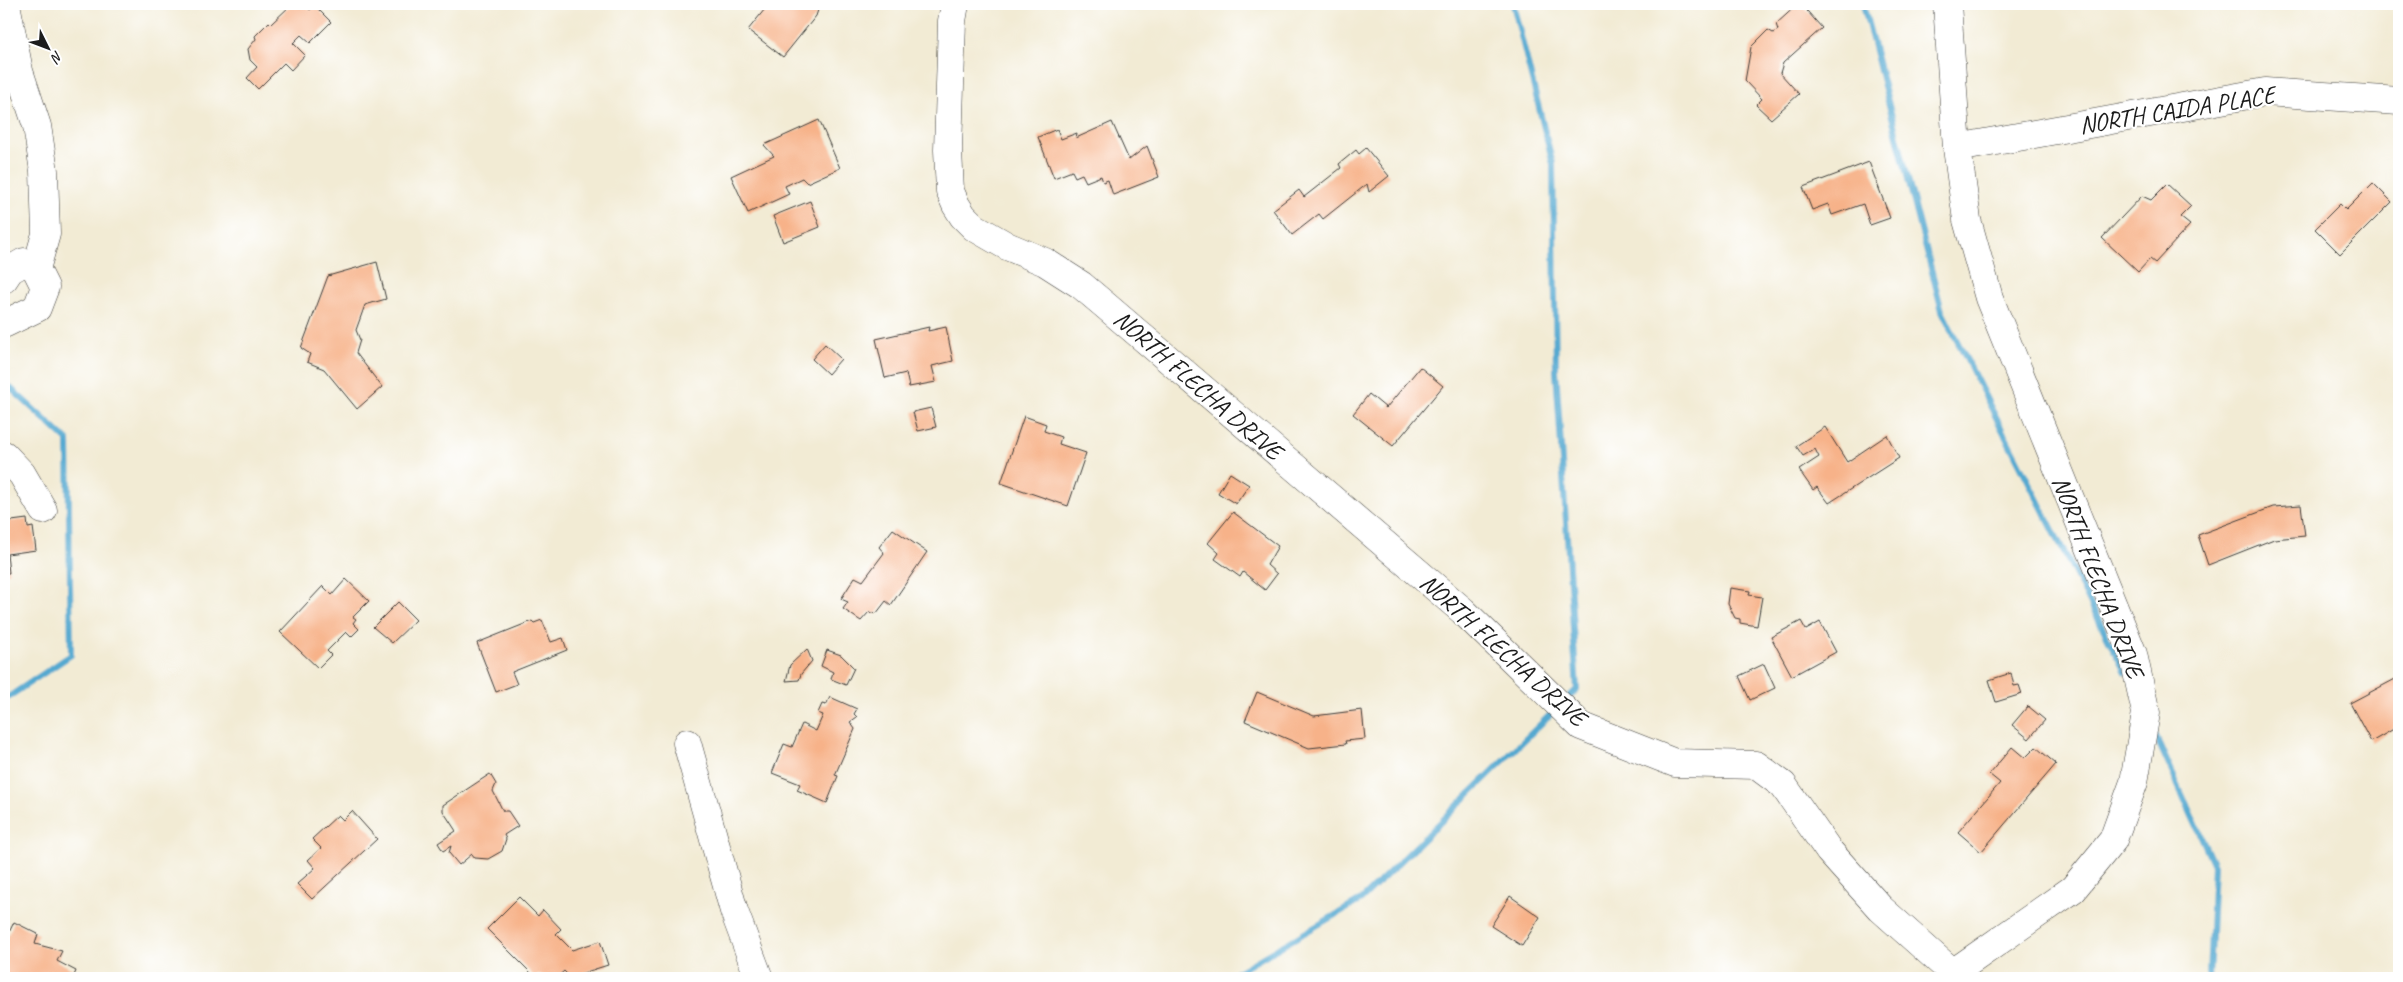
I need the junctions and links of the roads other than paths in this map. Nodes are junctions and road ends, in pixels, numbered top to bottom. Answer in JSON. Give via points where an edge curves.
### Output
{"nodes":[{"id":1,"x":6,"y":4,"type":"edge"},
{"id":2,"x":955,"y":4,"type":"edge"},
{"id":3,"x":1946,"y":4,"type":"edge"},
{"id":4,"x":2399,"y":101,"type":"edge"},
{"id":5,"x":1957,"y":148,"type":"junction"},
{"id":6,"x":36,"y":269,"type":"junction"},
{"id":7,"x":4,"y":279,"type":"edge"},
{"id":8,"x":4,"y":324,"type":"edge"},
{"id":9,"x":4,"y":455,"type":"edge"},
{"id":10,"x":43,"y":510,"type":"dead end"},
{"id":11,"x":687,"y":743,"type":"dead end"},
{"id":12,"x":1953,"y":976,"type":"edge"},
{"id":13,"x":758,"y":978,"type":"edge"}],
"edges":[{"from":1,"to":6,"type":"street","via":[[19,71],[37,126],[44,171],[46,234]]},
{"from":2,"to":12,"type":"street","name":"NORTH FLECHA DRIVE","via":[[948,150],[950,191],[963,216],[989,237],[1045,262],[1087,290],[1463,611],[1581,726],[1675,763],[1756,765],[1783,785],[1835,858],[1880,908]]},
{"from":3,"to":5,"type":"street","name":"NORTH FLECHA DRIVE"},
{"from":4,"to":5,"type":"street","name":"NORTH CAIDA PLACE","via":[[2265,92]]},
{"from":5,"to":12,"type":"street","name":"NORTH FLECHA DRIVE","via":[[1967,220],[1989,298],[2133,654],[2146,713],[2134,782],[2113,840],[2073,890]]},
{"from":6,"to":7,"type":"street","via":[[24,262],[10,270]]},
{"from":6,"to":8,"type":"street","via":[[44,287],[37,308]]},
{"from":9,"to":10,"type":"street","via":[[22,474]]},
{"from":11,"to":13,"type":"street","via":[[734,911]]}]}
